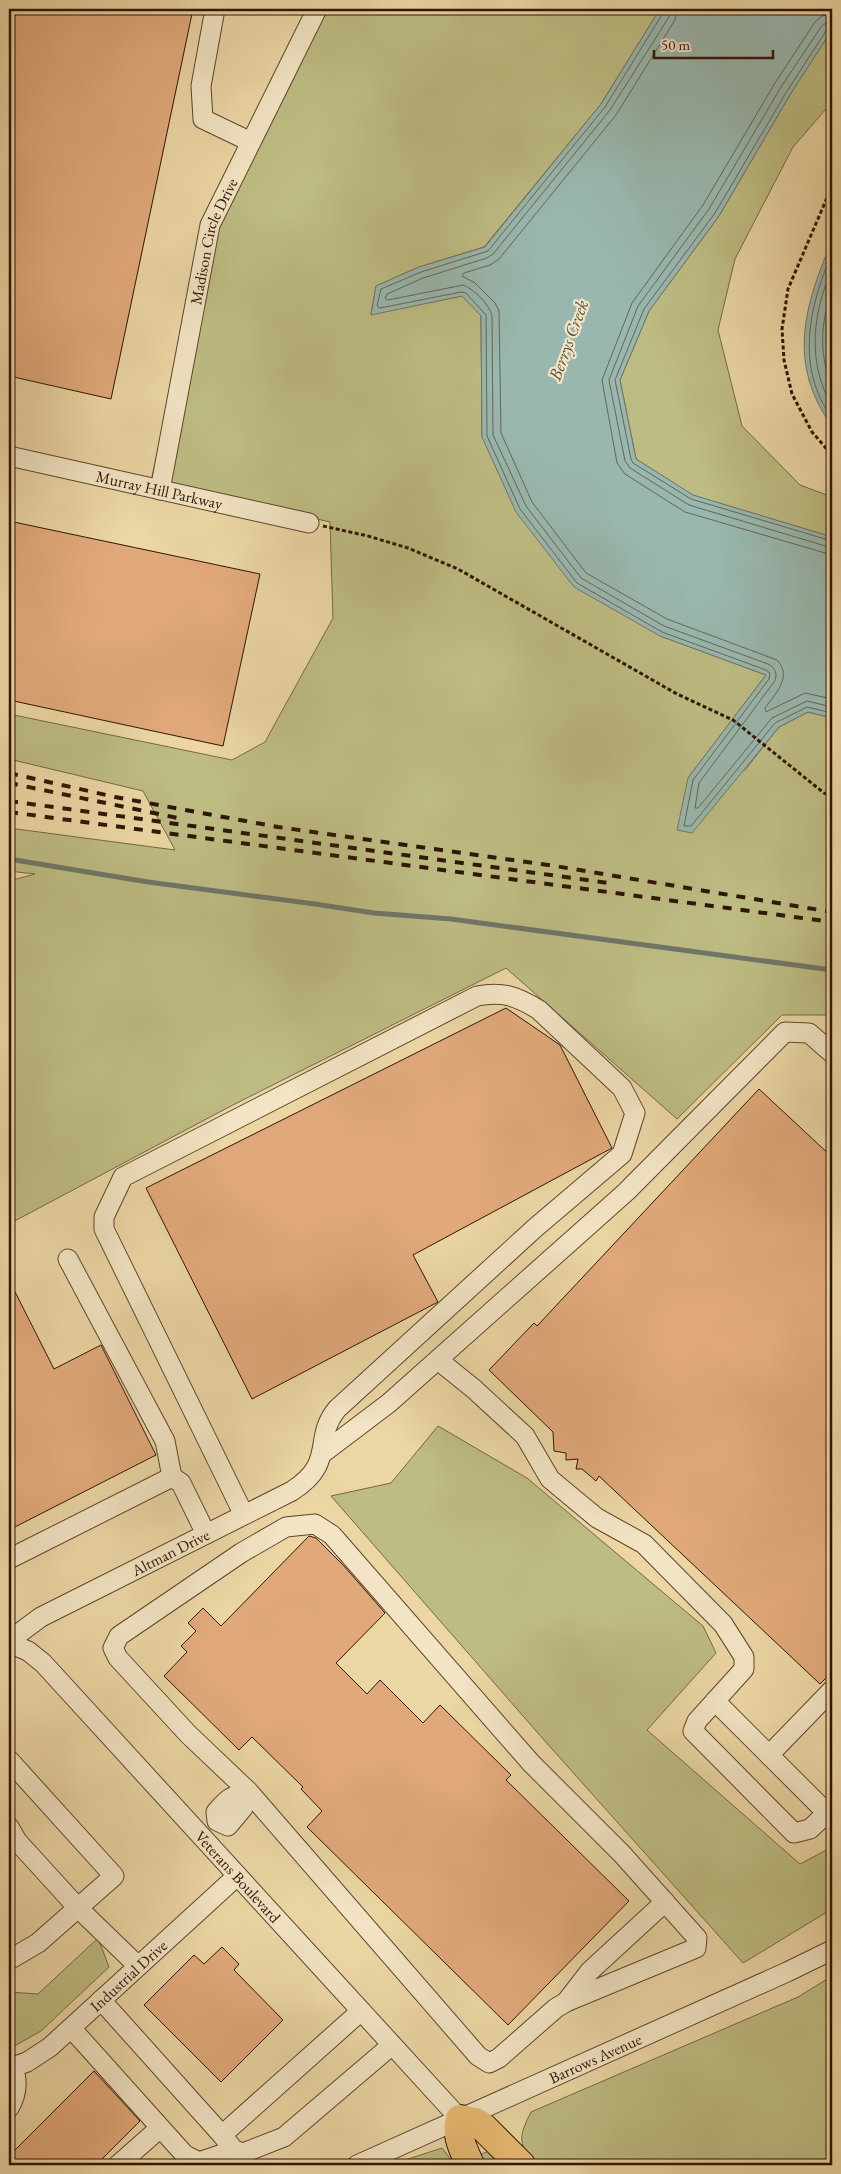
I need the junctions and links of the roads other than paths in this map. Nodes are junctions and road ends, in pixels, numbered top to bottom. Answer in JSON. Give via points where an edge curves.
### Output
{"nodes":[{"id":1,"x":215,"y":9,"type":"edge"},
{"id":2,"x":317,"y":9,"type":"edge"},
{"id":3,"x":251,"y":142,"type":"junction"},
{"id":4,"x":9,"y":456,"type":"edge"},
{"id":5,"x":160,"y":490,"type":"junction"},
{"id":6,"x":309,"y":523,"type":"road end"},
{"id":7,"x":832,"y":1053,"type":"edge"},
{"id":8,"x":68,"y":1259,"type":"dead end"},
{"id":9,"x":438,"y":1360,"type":"junction"},
{"id":10,"x":323,"y":1453,"type":"junction"},
{"id":11,"x":172,"y":1477,"type":"junction"},
{"id":12,"x":244,"y":1515,"type":"junction"},
{"id":13,"x":206,"y":1534,"type":"junction"},
{"id":14,"x":9,"y":1559,"type":"edge"},
{"id":15,"x":9,"y":1643,"type":"edge"},
{"id":16,"x":832,"y":1690,"type":"edge"},
{"id":17,"x":714,"y":1701,"type":"junction"},
{"id":18,"x":769,"y":1755,"type":"junction"},
{"id":19,"x":9,"y":1760,"type":"edge"},
{"id":20,"x":246,"y":1793,"type":"junction"},
{"id":21,"x":829,"y":1816,"type":"edge"},
{"id":22,"x":9,"y":1827,"type":"edge"},
{"id":23,"x":201,"y":1836,"type":"junction"},
{"id":24,"x":237,"y":1876,"type":"junction"},
{"id":25,"x":664,"y":1902,"type":"junction"},
{"id":26,"x":78,"y":1908,"type":"junction"},
{"id":27,"x":832,"y":1950,"type":"edge"},
{"id":28,"x":9,"y":1960,"type":"edge"},
{"id":29,"x":138,"y":1966,"type":"junction"},
{"id":30,"x":101,"y":2000,"type":"junction"},
{"id":31,"x":566,"y":2002,"type":"junction"},
{"id":32,"x":361,"y":2011,"type":"junction"},
{"id":33,"x":71,"y":2028,"type":"junction"},
{"id":34,"x":392,"y":2045,"type":"junction"},
{"id":35,"x":9,"y":2108,"type":"edge"},
{"id":36,"x":460,"y":2119,"type":"junction"},
{"id":37,"x":160,"y":2128,"type":"junction"},
{"id":38,"x":222,"y":2135,"type":"junction"},
{"id":39,"x":234,"y":2150,"type":"junction"},
{"id":40,"x":196,"y":2163,"type":"edge"},
{"id":41,"x":118,"y":2165,"type":"edge"},
{"id":42,"x":357,"y":2165,"type":"edge"},
{"id":43,"x":470,"y":2165,"type":"edge"},
{"id":44,"x":521,"y":2165,"type":"edge"}],
"edges":[{"from":1,"to":3,"type":"street","via":[[201,86],[203,119]]},
{"from":2,"to":3,"type":"street","name":"Madison Circle Drive"},
{"from":3,"to":5,"type":"street","name":"Madison Circle Drive","via":[[210,225]]},
{"from":4,"to":5,"type":"street","name":"Murray Hill Parkway"},
{"from":5,"to":6,"type":"street","name":"Murray Hill Parkway"},
{"from":7,"to":9,"type":"street","via":[[809,1032],[785,1032],[626,1192]]},
{"from":8,"to":11,"type":"street","via":[[165,1441]]},
{"from":9,"to":10,"type":"street","via":[[389,1403]]},
{"from":9,"to":17,"type":"street","via":[[525,1436],[550,1479],[596,1518],[644,1544],[723,1624],[744,1657],[744,1669]]},
{"from":10,"to":12,"type":"street","name":"Altman Drive","via":[[320,1464],[303,1483]]},
{"from":10,"to":12,"type":"street","via":[[328,1423],[337,1409],[535,1228],[622,1154],[635,1113],[622,1088],[539,1010],[524,1001],[494,993],[477,996],[123,1178],[104,1217],[104,1229]]},
{"from":11,"to":13,"type":"street","via":[[181,1483]]},
{"from":11,"to":14,"type":"street"},
{"from":12,"to":13,"type":"street","name":"Altman Drive"},
{"from":13,"to":15,"type":"street","name":"Altman Drive","via":[[41,1618]]},
{"from":15,"to":23,"type":"street","name":"Veterans Boulevard","via":[[28,1651],[43,1663]]},
{"from":16,"to":18,"type":"street"},
{"from":17,"to":18,"type":"street"},
{"from":17,"to":21,"type":"street","via":[[696,1721],[694,1731],[787,1826],[794,1832],[810,1829]]},
{"from":18,"to":21,"type":"street"},
{"from":19,"to":26,"type":"street","via":[[114,1876]]},
{"from":20,"to":23,"type":"street","via":[[243,1808],[228,1826],[217,1821]]},
{"from":20,"to":25,"type":"street","via":[[118,1658],[113,1648],[119,1636],[241,1553],[286,1527],[314,1524],[332,1535],[531,1763],[622,1854]]},
{"from":20,"to":31,"type":"street","via":[[478,2056],[489,2063],[499,2058]]},
{"from":22,"to":26,"type":"street","via":[[17,1841]]},
{"from":23,"to":24,"type":"street","name":"Veterans Boulevard"},
{"from":24,"to":29,"type":"street","name":"Industrial Drive"},
{"from":24,"to":32,"type":"street","name":"Veterans Boulevard"},
{"from":25,"to":31,"type":"street","via":[[590,1971]]},
{"from":25,"to":31,"type":"street","via":[[697,1938],[696,1948]]},
{"from":26,"to":28,"type":"street","via":[[38,1943]]},
{"from":26,"to":29,"type":"street"},
{"from":27,"to":36,"type":"street","name":"Barrows Avenue"},
{"from":29,"to":30,"type":"street","name":"Industrial Drive"},
{"from":30,"to":33,"type":"street","name":"Industrial Drive"},
{"from":30,"to":38,"type":"street"},
{"from":32,"to":34,"type":"street","name":"Veterans Boulevard"},
{"from":32,"to":38,"type":"street"},
{"from":33,"to":35,"type":"street","name":"Industrial Drive","via":[[39,2055],[13,2067],[17,2080]]},
{"from":33,"to":37,"type":"street"},
{"from":34,"to":36,"type":"street","name":"Veterans Boulevard"},
{"from":34,"to":39,"type":"street","via":[[284,2137],[243,2153]]},
{"from":36,"to":42,"type":"street","name":"Barrows Avenue"},
{"from":36,"to":43,"type":"highway","via":[[460,2139]]},
{"from":36,"to":44,"type":"highway","via":[[482,2126]]},
{"from":37,"to":40,"type":"street"},
{"from":37,"to":41,"type":"street"},
{"from":38,"to":39,"type":"street"},
{"from":39,"to":40,"type":"street"}]}
